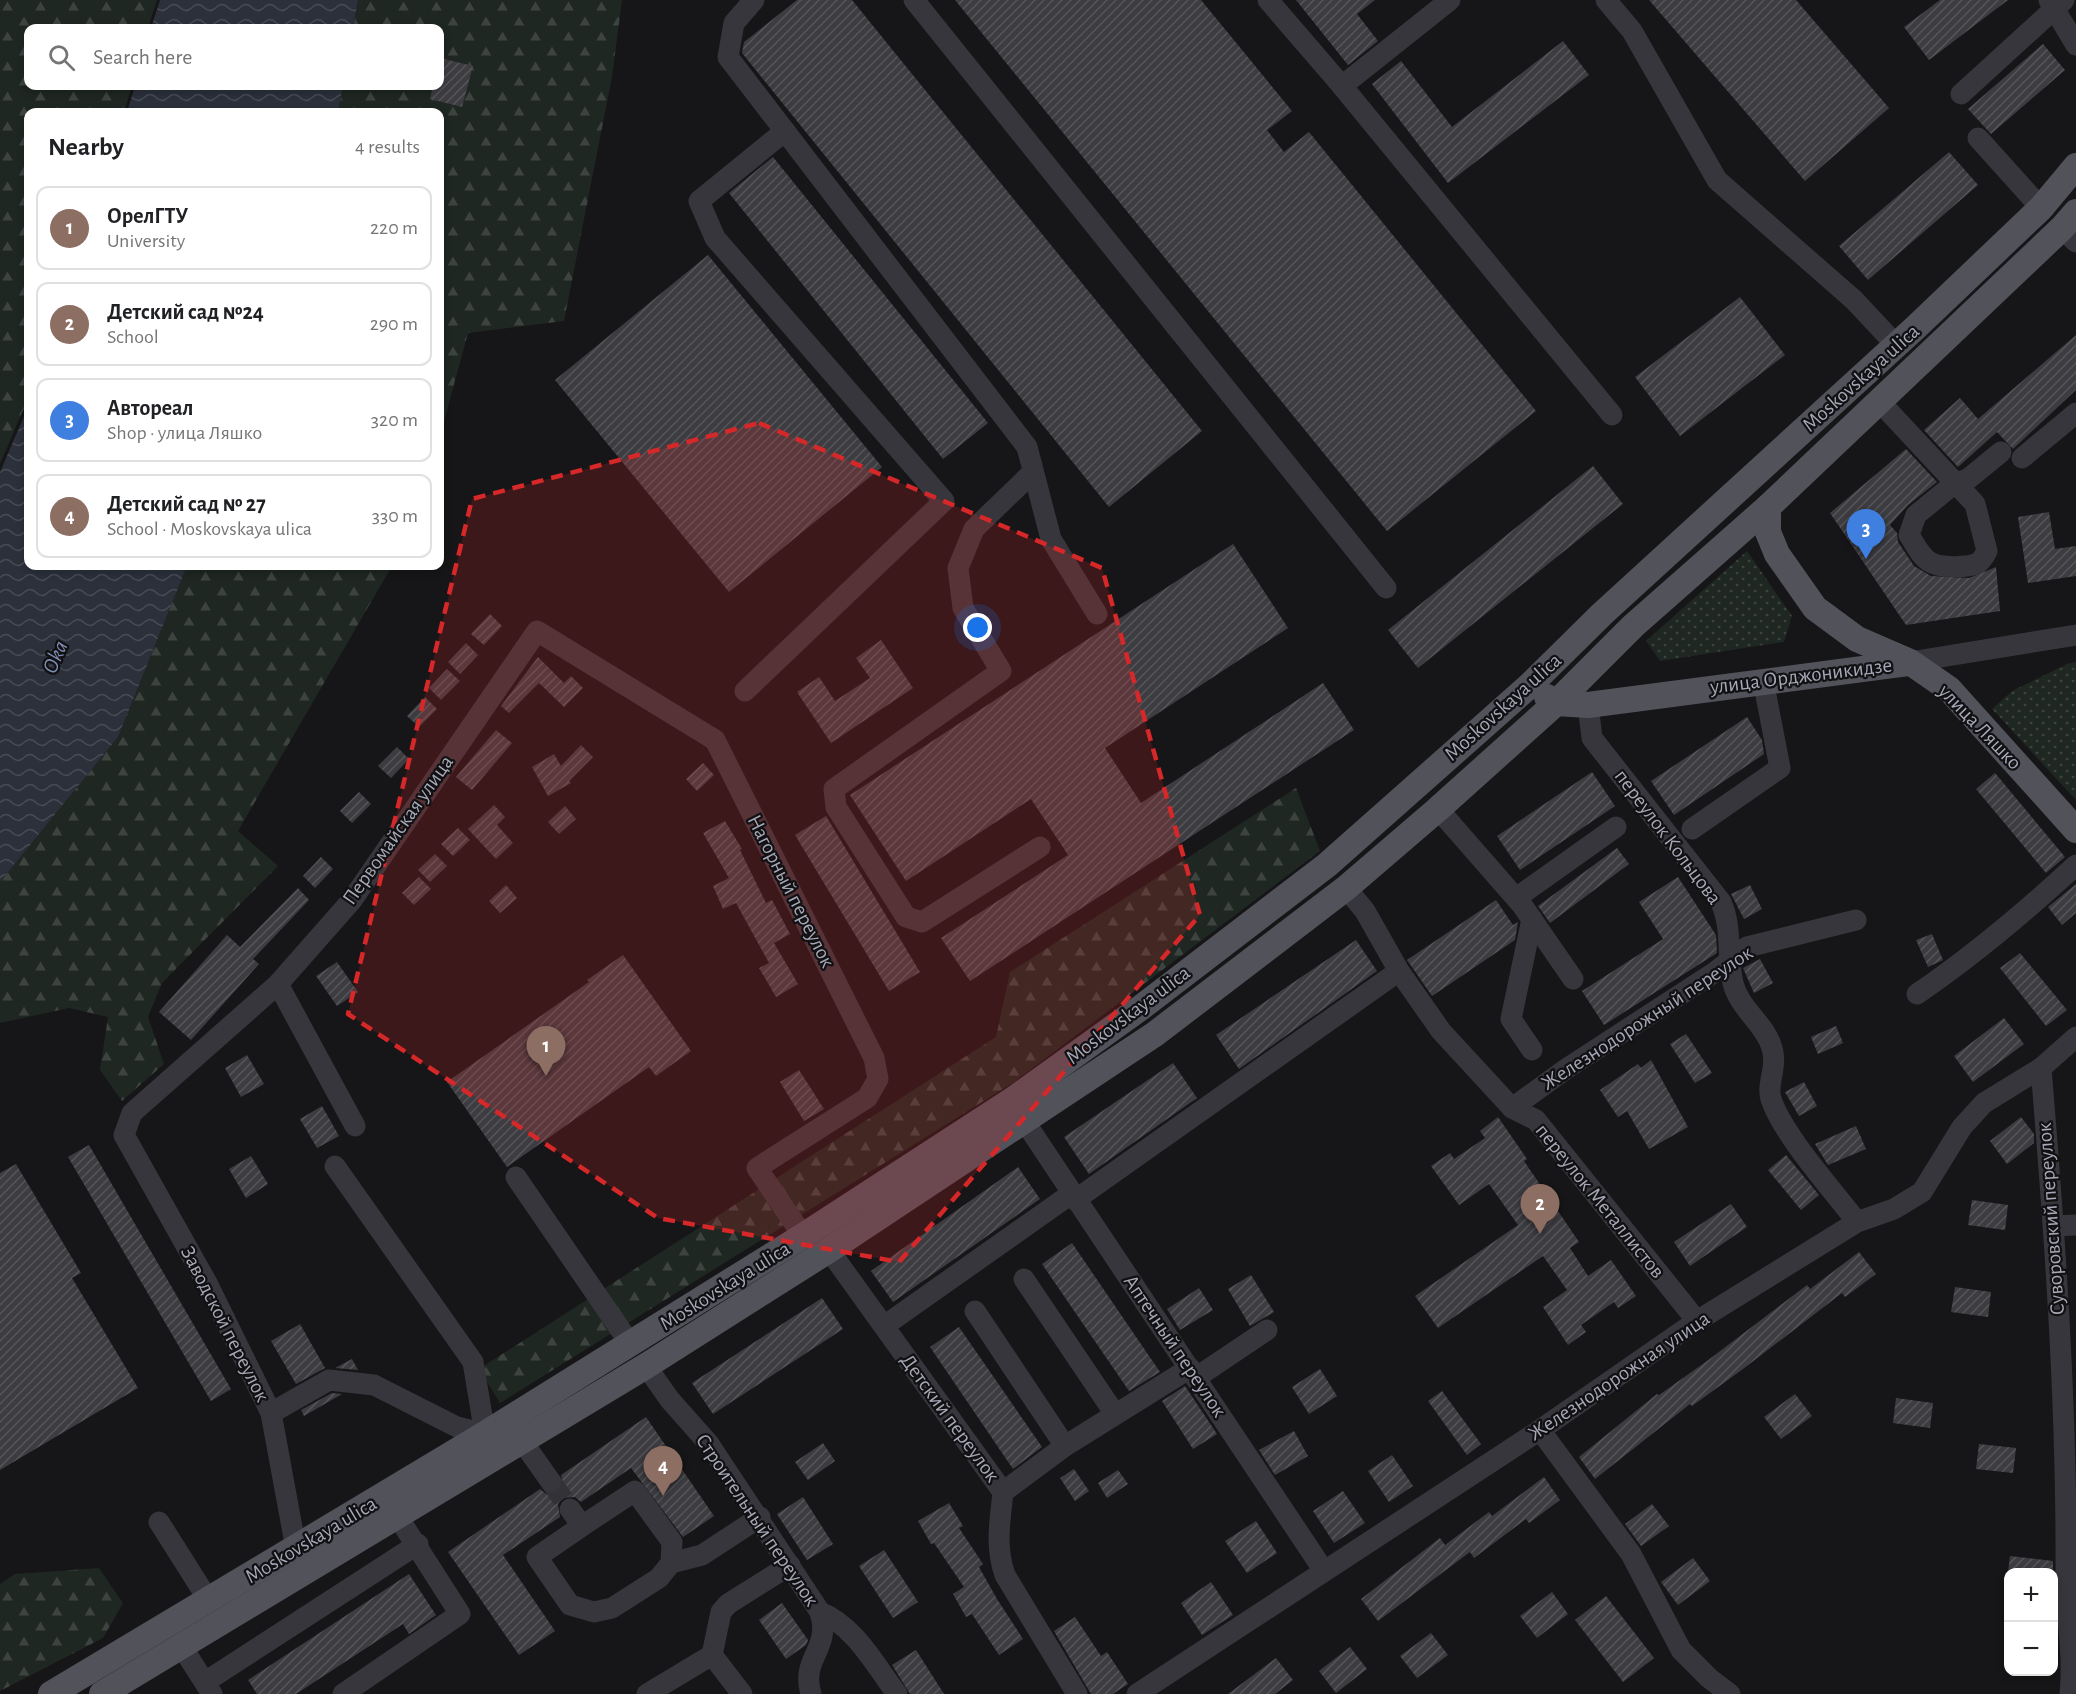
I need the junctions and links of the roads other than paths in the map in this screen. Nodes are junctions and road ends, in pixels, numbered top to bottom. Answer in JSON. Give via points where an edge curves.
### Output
{"nodes":[{"id":1,"x":754,"y":0,"type":"edge"},
{"id":2,"x":914,"y":0,"type":"edge"},
{"id":3,"x":1268,"y":0,"type":"edge"},
{"id":4,"x":1450,"y":0,"type":"edge"},
{"id":5,"x":1606,"y":0,"type":"edge"},
{"id":6,"x":2056,"y":3,"type":"edge"},
{"id":7,"x":2076,"y":45,"type":"edge"},
{"id":8,"x":1342,"y":86,"type":"junction"},
{"id":9,"x":1960,"y":94,"type":"dead end"},
{"id":10,"x":785,"y":131,"type":"junction"},
{"id":11,"x":1978,"y":138,"type":"dead end"},
{"id":12,"x":2076,"y":166,"type":"edge"},
{"id":13,"x":2041,"y":208,"type":"junction"},
{"id":14,"x":2072,"y":227,"type":"edge"},
{"id":15,"x":1897,"y":346,"type":"junction"},
{"id":16,"x":1879,"y":401,"type":"junction"},
{"id":17,"x":2076,"y":413,"type":"edge"},
{"id":18,"x":1612,"y":415,"type":"dead end"},
{"id":19,"x":2001,"y":452,"type":"dead end"},
{"id":20,"x":2022,"y":458,"type":"dead end"},
{"id":21,"x":1033,"y":472,"type":"junction"},
{"id":22,"x":1768,"y":507,"type":"junction"},
{"id":23,"x":1386,"y":588,"type":"dead end"},
{"id":24,"x":1097,"y":614,"type":"dead end"},
{"id":25,"x":2076,"y":634,"type":"edge"},
{"id":26,"x":1910,"y":662,"type":"junction"},
{"id":27,"x":1763,"y":680,"type":"junction"},
{"id":28,"x":1529,"y":686,"type":"junction"},
{"id":29,"x":745,"y":690,"type":"dead end"},
{"id":30,"x":1556,"y":703,"type":"junction"},
{"id":31,"x":1588,"y":705,"type":"junction"},
{"id":32,"x":664,"y":707,"type":"joint"},
{"id":33,"x":1438,"y":809,"type":"junction"},
{"id":34,"x":1616,"y":827,"type":"dead end"},
{"id":35,"x":1692,"y":829,"type":"dead end"},
{"id":36,"x":2076,"y":830,"type":"edge"},
{"id":37,"x":1040,"y":847,"type":"dead end"},
{"id":38,"x":2076,"y":865,"type":"edge"},
{"id":39,"x":1346,"y":888,"type":"junction"},
{"id":40,"x":1516,"y":898,"type":"junction"},
{"id":41,"x":1532,"y":919,"type":"junction"},
{"id":42,"x":1856,"y":920,"type":"dead end"},
{"id":43,"x":1730,"y":960,"type":"junction"},
{"id":44,"x":1399,"y":971,"type":"junction"},
{"id":45,"x":1573,"y":979,"type":"dead end"},
{"id":46,"x":278,"y":984,"type":"junction"},
{"id":47,"x":1917,"y":994,"type":"dead end"},
{"id":48,"x":2076,"y":1037,"type":"edge"},
{"id":49,"x":1532,"y":1050,"type":"dead end"},
{"id":50,"x":2041,"y":1068,"type":"junction"},
{"id":51,"x":1512,"y":1108,"type":"junction"},
{"id":52,"x":132,"y":1113,"type":"joint"},
{"id":53,"x":1025,"y":1122,"type":"junction"},
{"id":54,"x":355,"y":1126,"type":"dead end"},
{"id":55,"x":335,"y":1166,"type":"dead end"},
{"id":56,"x":516,"y":1177,"type":"dead end"},
{"id":57,"x":1073,"y":1197,"type":"junction"},
{"id":58,"x":1857,"y":1222,"type":"junction"},
{"id":59,"x":2076,"y":1225,"type":"edge"},
{"id":60,"x":2054,"y":1226,"type":"junction"},
{"id":61,"x":803,"y":1236,"type":"junction"},
{"id":62,"x":829,"y":1250,"type":"junction"},
{"id":63,"x":1024,"y":1279,"type":"dead end"},
{"id":64,"x":975,"y":1311,"type":"dead end"},
{"id":65,"x":1697,"y":1321,"type":"junction"},
{"id":66,"x":884,"y":1326,"type":"junction"},
{"id":67,"x":1267,"y":1330,"type":"dead end"},
{"id":68,"x":631,"y":1345,"type":"junction"},
{"id":69,"x":646,"y":1366,"type":"junction"},
{"id":70,"x":1194,"y":1373,"type":"junction"},
{"id":71,"x":271,"y":1413,"type":"junction"},
{"id":72,"x":1115,"y":1414,"type":"junction"},
{"id":73,"x":1540,"y":1430,"type":"junction"},
{"id":74,"x":485,"y":1434,"type":"junction"},
{"id":75,"x":522,"y":1441,"type":"junction"},
{"id":76,"x":1065,"y":1446,"type":"junction"},
{"id":77,"x":2071,"y":1452,"type":"edge"},
{"id":78,"x":551,"y":1482,"type":"tunnel mouth"},
{"id":79,"x":1003,"y":1492,"type":"junction"},
{"id":80,"x":398,"y":1516,"type":"junction"},
{"id":81,"x":760,"y":1517,"type":"junction"},
{"id":82,"x":159,"y":1522,"type":"dead end"},
{"id":83,"x":418,"y":1544,"type":"junction"},
{"id":84,"x":296,"y":1549,"type":"junction"},
{"id":85,"x":670,"y":1563,"type":"junction"},
{"id":86,"x":790,"y":1565,"type":"junction"},
{"id":87,"x":1324,"y":1571,"type":"junction"},
{"id":88,"x":2071,"y":1587,"type":"edge"},
{"id":89,"x":209,"y":1601,"type":"junction"},
{"id":90,"x":820,"y":1612,"type":"junction"},
{"id":91,"x":182,"y":1647,"type":"junction"},
{"id":92,"x":712,"y":1655,"type":"junction"},
{"id":93,"x":209,"y":1688,"type":"edge"},
{"id":94,"x":51,"y":1694,"type":"edge"},
{"id":95,"x":102,"y":1694,"type":"edge"},
{"id":96,"x":343,"y":1694,"type":"edge"},
{"id":97,"x":646,"y":1694,"type":"edge"},
{"id":98,"x":742,"y":1694,"type":"edge"},
{"id":99,"x":810,"y":1694,"type":"edge"},
{"id":100,"x":897,"y":1694,"type":"edge"},
{"id":101,"x":1077,"y":1694,"type":"edge"},
{"id":102,"x":1137,"y":1694,"type":"edge"},
{"id":103,"x":1730,"y":1694,"type":"edge"},
{"id":104,"x":2070,"y":1694,"type":"edge"}],
"edges":[{"from":1,"to":10,"type":"street","via":[[734,23],[728,57]]},
{"from":2,"to":23,"type":"street"},
{"from":3,"to":8,"type":"street"},
{"from":4,"to":8,"type":"street"},
{"from":5,"to":15,"type":"street","via":[[1632,30],[1717,180],[1854,300]]},
{"from":6,"to":7,"type":"street"},
{"from":6,"to":9,"type":"street"},
{"from":8,"to":18,"type":"street"},
{"from":10,"to":21,"type":"street","via":[[1027,447]]},
{"from":10,"to":29,"type":"street","via":[[699,201],[715,238],[945,501]]},
{"from":11,"to":13,"type":"street"},
{"from":12,"to":13,"type":"main road","name":"Moskovskaya ulica"},
{"from":13,"to":15,"type":"main road","name":"Moskovskaya ulica"},
{"from":14,"to":16,"type":"main road","name":"Moskovskaya ulica"},
{"from":15,"to":28,"type":"main road","name":"Moskovskaya ulica","via":[[1602,614]]},
{"from":16,"to":19,"type":"street","via":[[1955,483],[1968,479]]},
{"from":16,"to":22,"type":"main road","name":"Moskovskaya ulica"},
{"from":17,"to":20,"type":"street"},
{"from":21,"to":24,"type":"street","via":[[1051,539]]},
{"from":21,"to":37,"type":"street","via":[[974,529],[958,568],[963,608],[1001,671],[834,789],[836,807],[906,917],[922,922]]},
{"from":22,"to":26,"type":"main road","name":"улица Ляшко","via":[[1768,532],[1777,554],[1815,608],[1857,639]]},
{"from":22,"to":30,"type":"main road","name":"Moskovskaya ulica","via":[[1632,626]]},
{"from":25,"to":26,"type":"street","name":"улица Орджоникидзе"},
{"from":26,"to":27,"type":"main road","name":"улица Орджоникидзе"},
{"from":26,"to":36,"type":"main road","name":"улица Ляшко","via":[[1949,689]]},
{"from":27,"to":31,"type":"main road","name":"улица Орджоникидзе"},
{"from":27,"to":35,"type":"street","via":[[1780,768]]},
{"from":28,"to":30,"type":"main road","name":"улица Орджоникидзе"},
{"from":28,"to":61,"type":"main road","name":"Moskovskaya ulica","via":[[1327,865],[1139,1009],[1011,1101]]},
{"from":30,"to":31,"type":"main road","name":"улица Орджоникидзе"},
{"from":30,"to":33,"type":"main road","name":"Moskovskaya ulica"},
{"from":31,"to":43,"type":"street","name":"переулок Кольцова","via":[[1592,738],[1721,902],[1730,931]]},
{"from":32,"to":46,"type":"street","name":"Первомайская улица","via":[[537,631],[352,900]]},
{"from":32,"to":61,"type":"street","name":"Нагорный переулок","via":[[715,740],[874,1058],[878,1079],[867,1098],[757,1168]]},
{"from":33,"to":39,"type":"main road","name":"Moskovskaya ulica"},
{"from":33,"to":40,"type":"street"},
{"from":34,"to":40,"type":"street"},
{"from":38,"to":47,"type":"street","via":[[2012,923]]},
{"from":39,"to":44,"type":"street","name":"переулок Металлистов","via":[[1365,911]]},
{"from":39,"to":53,"type":"main road","name":"Moskovskaya ulica","via":[[1155,1034]]},
{"from":40,"to":41,"type":"street"},
{"from":41,"to":45,"type":"street"},
{"from":41,"to":49,"type":"street","via":[[1511,1019]]},
{"from":42,"to":43,"type":"street","name":"Железнодорожный переулок","via":[[1747,947]]},
{"from":43,"to":51,"type":"street","name":"Железнодорожный переулок"},
{"from":43,"to":58,"type":"street","name":"переулок Кольцова","via":[[1733,984],[1741,1003],[1771,1043],[1775,1062],[1770,1095],[1779,1119]]},
{"from":44,"to":51,"type":"street","name":"переулок Металлистов","via":[[1441,1031]]},
{"from":44,"to":57,"type":"street"},
{"from":46,"to":52,"type":"street","name":"Первомайская улица"},
{"from":46,"to":54,"type":"street"},
{"from":48,"to":50,"type":"street","name":"Железнодорожная улица"},
{"from":50,"to":58,"type":"street","name":"Железнодорожная улица","via":[[1984,1103],[1962,1127],[1922,1192],[1894,1209]]},
{"from":50,"to":60,"type":"street","name":"Суворовский переулок"},
{"from":51,"to":65,"type":"street","name":"переулок Металлистов","via":[[1536,1120]]},
{"from":52,"to":71,"type":"street","name":"Заводской переулок","via":[[124,1135],[207,1283]]},
{"from":53,"to":57,"type":"street","name":"Аптечный переулок"},
{"from":53,"to":62,"type":"main road","name":"Moskovskaya ulica"},
{"from":55,"to":74,"type":"street","via":[[473,1362]]},
{"from":56,"to":68,"type":"street"},
{"from":57,"to":66,"type":"street"},
{"from":57,"to":70,"type":"street","name":"Аптечный переулок"},
{"from":58,"to":65,"type":"street","name":"Железнодорожная улица"},
{"from":59,"to":60,"type":"street"},
{"from":60,"to":77,"type":"street","name":"Суворовский переулок"},
{"from":61,"to":68,"type":"main road","name":"Moskovskaya ulica"},
{"from":62,"to":66,"type":"street","name":"Детский переулок"},
{"from":62,"to":69,"type":"main road","name":"Moskovskaya ulica"},
{"from":63,"to":72,"type":"street"},
{"from":64,"to":76,"type":"street"},
{"from":65,"to":73,"type":"street","name":"Железнодорожная улица"},
{"from":66,"to":79,"type":"street","name":"Детский переулок"},
{"from":67,"to":70,"type":"street"},
{"from":68,"to":69,"type":"main road"},
{"from":68,"to":74,"type":"main road","name":"Moskovskaya ulica"},
{"from":69,"to":75,"type":"main road","name":"Moskovskaya ulica"},
{"from":69,"to":81,"type":"street","name":"Строительный переулок","via":[[709,1444]]},
{"from":70,"to":72,"type":"street"},
{"from":70,"to":87,"type":"street","name":"Аптечный переулок"},
{"from":71,"to":74,"type":"street","via":[[328,1380],[374,1385],[457,1427]]},
{"from":71,"to":84,"type":"street","name":"Заводской переулок"},
{"from":72,"to":76,"type":"street"},
{"from":73,"to":87,"type":"street","name":"Железнодорожная улица"},
{"from":73,"to":103,"type":"street","via":[[1631,1554],[1681,1650]]},
{"from":74,"to":84,"type":"main road","name":"Moskovskaya ulica"},
{"from":75,"to":78,"type":"street"},
{"from":75,"to":80,"type":"main road","name":"Moskovskaya ulica"},
{"from":76,"to":79,"type":"street"},
{"from":77,"to":88,"type":"street","name":"Суворовский переулок"},
{"from":79,"to":101,"type":"street","name":"Детский переулок","via":[[999,1559]]},
{"from":80,"to":83,"type":"street"},
{"from":80,"to":91,"type":"main road","name":"Moskovskaya ulica"},
{"from":81,"to":85,"type":"street","via":[[702,1555]]},
{"from":81,"to":86,"type":"street","name":"Строительный переулок"},
{"from":82,"to":89,"type":"street"},
{"from":83,"to":93,"type":"street"},
{"from":83,"to":96,"type":"street","via":[[460,1614]]},
{"from":84,"to":89,"type":"main road","name":"Moskovskaya ulica"},
{"from":85,"to":85,"type":"street","via":[[659,1578],[612,1608],[594,1612],[570,1605],[537,1557],[576,1518],[635,1491],[672,1542]]},
{"from":86,"to":90,"type":"street","name":"Строительный переулок"},
{"from":86,"to":92,"type":"street","via":[[721,1612]]},
{"from":87,"to":102,"type":"street","name":"Железнодорожная улица"},
{"from":88,"to":104,"type":"street","name":"Суворовский переулок"},
{"from":89,"to":94,"type":"main road","name":"Moskovskaya ulica"},
{"from":90,"to":99,"type":"street","via":[[825,1626],[806,1678]]},
{"from":90,"to":100,"type":"street","name":"Строительный переулок","via":[[837,1619],[849,1630]]},
{"from":91,"to":93,"type":"street"},
{"from":91,"to":95,"type":"main road","name":"Moskovskaya ulica"},
{"from":92,"to":97,"type":"street"},
{"from":92,"to":98,"type":"street"}]}
